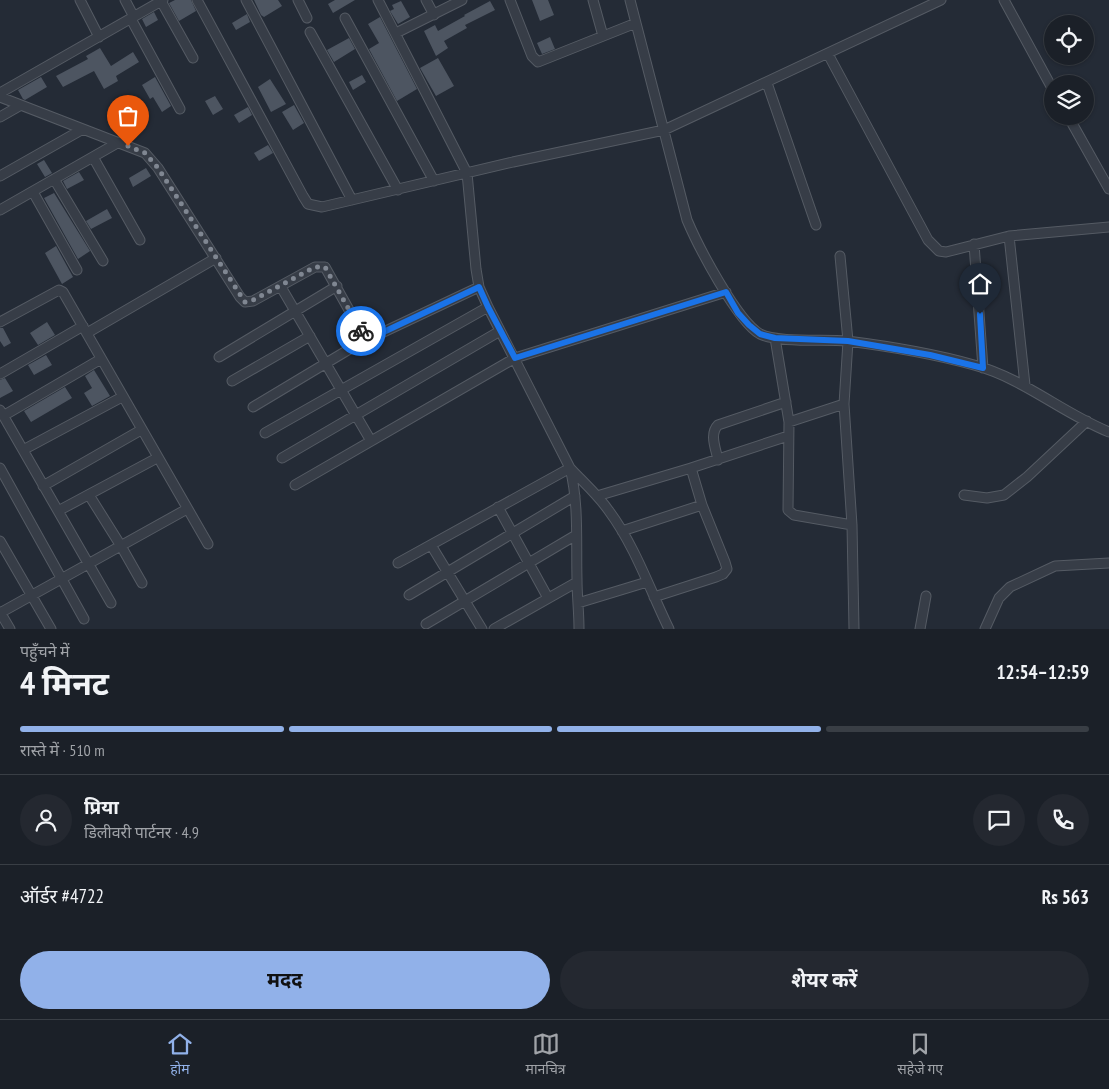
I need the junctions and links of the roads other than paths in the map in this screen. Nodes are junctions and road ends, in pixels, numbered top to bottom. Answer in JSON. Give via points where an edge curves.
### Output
{"nodes":[{"id":1,"x":80,"y":0,"type":"edge"},
{"id":2,"x":125,"y":0,"type":"edge"},
{"id":3,"x":162,"y":0,"type":"edge"},
{"id":4,"x":197,"y":0,"type":"edge"},
{"id":5,"x":246,"y":0,"type":"edge"},
{"id":6,"x":298,"y":0,"type":"edge"},
{"id":7,"x":378,"y":0,"type":"edge"},
{"id":8,"x":426,"y":0,"type":"edge"},
{"id":9,"x":462,"y":0,"type":"edge"},
{"id":10,"x":510,"y":0,"type":"edge"},
{"id":11,"x":593,"y":0,"type":"edge"},
{"id":12,"x":630,"y":0,"type":"edge"},
{"id":13,"x":941,"y":0,"type":"edge"},
{"id":14,"x":1004,"y":0,"type":"edge"},
{"id":15,"x":434,"y":15,"type":"junction"},
{"id":16,"x":132,"y":18,"type":"junction"},
{"id":17,"x":307,"y":18,"type":"dead end"},
{"id":18,"x":346,"y":18,"type":"dead end"},
{"id":19,"x":636,"y":23,"type":"junction"},
{"id":20,"x":310,"y":32,"type":"dead end"},
{"id":21,"x":396,"y":33,"type":"junction"},
{"id":22,"x":603,"y":36,"type":"junction"},
{"id":23,"x":99,"y":37,"type":"junction"},
{"id":24,"x":828,"y":54,"type":"junction"},
{"id":25,"x":193,"y":58,"type":"dead end"},
{"id":26,"x":1045,"y":75,"type":"edge"},
{"id":27,"x":767,"y":83,"type":"junction"},
{"id":28,"x":0,"y":95,"type":"edge"},
{"id":29,"x":21,"y":105,"type":"junction"},
{"id":30,"x":180,"y":109,"type":"dead end"},
{"id":31,"x":0,"y":118,"type":"edge"},
{"id":32,"x":1073,"y":125,"type":"edge"},
{"id":33,"x":83,"y":129,"type":"junction"},
{"id":34,"x":664,"y":130,"type":"junction"},
{"id":35,"x":119,"y":142,"type":"junction"},
{"id":36,"x":93,"y":157,"type":"junction"},
{"id":37,"x":467,"y":174,"type":"junction"},
{"id":38,"x":0,"y":176,"type":"edge"},
{"id":39,"x":54,"y":179,"type":"junction"},
{"id":40,"x":434,"y":181,"type":"junction"},
{"id":41,"x":1109,"y":189,"type":"edge"},
{"id":42,"x":398,"y":190,"type":"junction"},
{"id":43,"x":32,"y":192,"type":"junction"},
{"id":44,"x":352,"y":200,"type":"junction"},
{"id":45,"x":0,"y":210,"type":"edge"},
{"id":46,"x":816,"y":225,"type":"dead end"},
{"id":47,"x":1109,"y":227,"type":"edge"},
{"id":48,"x":1010,"y":236,"type":"junction"},
{"id":49,"x":140,"y":240,"type":"dead end"},
{"id":50,"x":974,"y":244,"type":"junction"},
{"id":51,"x":840,"y":256,"type":"dead end"},
{"id":52,"x":216,"y":258,"type":"junction"},
{"id":53,"x":103,"y":261,"type":"dead end"},
{"id":54,"x":77,"y":270,"type":"dead end"},
{"id":55,"x":337,"y":286,"type":"junction"},
{"id":56,"x":281,"y":287,"type":"junction"},
{"id":57,"x":479,"y":287,"type":"junction"},
{"id":58,"x":726,"y":292,"type":"junction"},
{"id":59,"x":488,"y":307,"type":"junction"},
{"id":60,"x":296,"y":311,"type":"junction"},
{"id":61,"x":0,"y":322,"type":"edge"},
{"id":62,"x":85,"y":329,"type":"junction"},
{"id":63,"x":500,"y":330,"type":"junction"},
{"id":64,"x":310,"y":336,"type":"junction"},
{"id":65,"x":368,"y":338,"type":"junction"},
{"id":66,"x":775,"y":338,"type":"junction"},
{"id":67,"x":848,"y":341,"type":"junction"},
{"id":68,"x":219,"y":357,"type":"dead end"},
{"id":69,"x":515,"y":358,"type":"junction"},
{"id":70,"x":102,"y":359,"type":"junction"},
{"id":71,"x":326,"y":363,"type":"junction"},
{"id":72,"x":983,"y":368,"type":"junction"},
{"id":73,"x":0,"y":374,"type":"edge"},
{"id":74,"x":232,"y":381,"type":"dead end"},
{"id":75,"x":1025,"y":385,"type":"junction"},
{"id":76,"x":342,"y":391,"type":"junction"},
{"id":77,"x":122,"y":397,"type":"junction"},
{"id":78,"x":786,"y":402,"type":"junction"},
{"id":79,"x":844,"y":404,"type":"junction"},
{"id":80,"x":253,"y":406,"type":"dead end"},
{"id":81,"x":2,"y":413,"type":"edge"},
{"id":82,"x":356,"y":415,"type":"junction"},
{"id":83,"x":1087,"y":421,"type":"junction"},
{"id":84,"x":789,"y":422,"type":"junction"},
{"id":85,"x":141,"y":430,"type":"junction"},
{"id":86,"x":1109,"y":432,"type":"edge"},
{"id":87,"x":265,"y":433,"type":"dead end"},
{"id":88,"x":788,"y":436,"type":"junction"},
{"id":89,"x":371,"y":441,"type":"junction"},
{"id":90,"x":23,"y":450,"type":"junction"},
{"id":91,"x":157,"y":458,"type":"junction"},
{"id":92,"x":282,"y":458,"type":"dead end"},
{"id":93,"x":718,"y":460,"type":"junction"},
{"id":94,"x":0,"y":468,"type":"edge"},
{"id":95,"x":570,"y":468,"type":"junction"},
{"id":96,"x":691,"y":468,"type":"junction"},
{"id":97,"x":295,"y":485,"type":"dead end"},
{"id":98,"x":44,"y":486,"type":"junction"},
{"id":99,"x":89,"y":495,"type":"junction"},
{"id":100,"x":964,"y":495,"type":"dead end"},
{"id":101,"x":575,"y":496,"type":"junction"},
{"id":102,"x":597,"y":496,"type":"junction"},
{"id":103,"x":702,"y":505,"type":"junction"},
{"id":104,"x":498,"y":508,"type":"junction"},
{"id":105,"x":187,"y":509,"type":"junction"},
{"id":106,"x":58,"y":512,"type":"junction"},
{"id":107,"x":852,"y":525,"type":"junction"},
{"id":108,"x":622,"y":531,"type":"junction"},
{"id":109,"x":513,"y":533,"type":"junction"},
{"id":110,"x":576,"y":534,"type":"junction"},
{"id":111,"x":0,"y":541,"type":"edge"},
{"id":112,"x":208,"y":544,"type":"dead end"},
{"id":113,"x":431,"y":545,"type":"junction"},
{"id":114,"x":121,"y":546,"type":"junction"},
{"id":115,"x":529,"y":562,"type":"junction"},
{"id":116,"x":398,"y":563,"type":"dead end"},
{"id":117,"x":1109,"y":563,"type":"edge"},
{"id":118,"x":88,"y":564,"type":"junction"},
{"id":119,"x":447,"y":572,"type":"junction"},
{"id":120,"x":61,"y":580,"type":"junction"},
{"id":121,"x":577,"y":582,"type":"junction"},
{"id":122,"x":647,"y":582,"type":"junction"},
{"id":123,"x":142,"y":583,"type":"dead end"},
{"id":124,"x":32,"y":595,"type":"junction"},
{"id":125,"x":409,"y":595,"type":"dead end"},
{"id":126,"x":926,"y":596,"type":"dead end"},
{"id":127,"x":654,"y":597,"type":"junction"},
{"id":128,"x":548,"y":598,"type":"junction"},
{"id":129,"x":464,"y":601,"type":"junction"},
{"id":130,"x":111,"y":603,"type":"dead end"},
{"id":131,"x":578,"y":603,"type":"junction"},
{"id":132,"x":0,"y":613,"type":"edge"},
{"id":133,"x":84,"y":619,"type":"dead end"},
{"id":134,"x":426,"y":624,"type":"dead end"},
{"id":135,"x":10,"y":629,"type":"edge"},
{"id":136,"x":51,"y":629,"type":"edge"},
{"id":137,"x":482,"y":629,"type":"edge"},
{"id":138,"x":494,"y":629,"type":"edge"},
{"id":139,"x":579,"y":629,"type":"edge"},
{"id":140,"x":669,"y":629,"type":"edge"},
{"id":141,"x":854,"y":629,"type":"edge"},
{"id":142,"x":920,"y":629,"type":"edge"},
{"id":143,"x":985,"y":629,"type":"edge"}],
"edges":[{"from":1,"to":23,"type":"street"},
{"from":2,"to":16,"type":"street"},
{"from":3,"to":16,"type":"street"},
{"from":3,"to":25,"type":"street"},
{"from":4,"to":44,"type":"street","via":[[308,204],[322,207]]},
{"from":5,"to":44,"type":"street"},
{"from":6,"to":17,"type":"street"},
{"from":7,"to":21,"type":"street"},
{"from":8,"to":15,"type":"street"},
{"from":9,"to":15,"type":"street"},
{"from":10,"to":22,"type":"street","via":[[532,56],[538,62]]},
{"from":11,"to":22,"type":"street"},
{"from":12,"to":19,"type":"street"},
{"from":13,"to":24,"type":"street"},
{"from":14,"to":26,"type":"street"},
{"from":15,"to":21,"type":"street"},
{"from":16,"to":23,"type":"street"},
{"from":16,"to":30,"type":"street"},
{"from":18,"to":40,"type":"street"},
{"from":19,"to":22,"type":"street"},
{"from":19,"to":34,"type":"street"},
{"from":20,"to":42,"type":"street"},
{"from":21,"to":37,"type":"street"},
{"from":23,"to":28,"type":"street"},
{"from":24,"to":27,"type":"street"},
{"from":24,"to":50,"type":"street","via":[[933,246],[946,252]]},
{"from":27,"to":34,"type":"street"},
{"from":27,"to":46,"type":"street"},
{"from":28,"to":29,"type":"street"},
{"from":29,"to":31,"type":"street"},
{"from":29,"to":33,"type":"street"},
{"from":32,"to":41,"type":"street"},
{"from":33,"to":35,"type":"street"},
{"from":33,"to":38,"type":"street"},
{"from":34,"to":37,"type":"street"},
{"from":34,"to":58,"type":"street","via":[[687,220]]},
{"from":35,"to":36,"type":"street"},
{"from":35,"to":52,"type":"street","via":[[151,159]]},
{"from":36,"to":39,"type":"street"},
{"from":36,"to":49,"type":"street"},
{"from":37,"to":40,"type":"street"},
{"from":37,"to":57,"type":"street"},
{"from":39,"to":43,"type":"street"},
{"from":39,"to":53,"type":"street"},
{"from":40,"to":42,"type":"street"},
{"from":42,"to":44,"type":"street"},
{"from":43,"to":45,"type":"street"},
{"from":43,"to":54,"type":"street"},
{"from":47,"to":48,"type":"street"},
{"from":48,"to":50,"type":"street"},
{"from":48,"to":75,"type":"street"},
{"from":50,"to":72,"type":"street"},
{"from":51,"to":67,"type":"street"},
{"from":52,"to":56,"type":"street","via":[[245,302]]},
{"from":52,"to":62,"type":"street"},
{"from":55,"to":56,"type":"street","via":[[322,266]]},
{"from":55,"to":60,"type":"street"},
{"from":55,"to":65,"type":"street"},
{"from":56,"to":60,"type":"street"},
{"from":57,"to":59,"type":"street"},
{"from":57,"to":65,"type":"street"},
{"from":58,"to":66,"type":"street","via":[[749,325],[760,334]]},
{"from":58,"to":69,"type":"street"},
{"from":59,"to":63,"type":"street"},
{"from":59,"to":76,"type":"street"},
{"from":60,"to":64,"type":"street"},
{"from":60,"to":68,"type":"street"},
{"from":61,"to":62,"type":"street","via":[[59,290]]},
{"from":62,"to":70,"type":"street"},
{"from":62,"to":73,"type":"street"},
{"from":63,"to":69,"type":"street"},
{"from":63,"to":82,"type":"street"},
{"from":64,"to":71,"type":"street"},
{"from":64,"to":74,"type":"street"},
{"from":65,"to":71,"type":"street"},
{"from":66,"to":67,"type":"street"},
{"from":66,"to":78,"type":"street"},
{"from":67,"to":72,"type":"street"},
{"from":67,"to":79,"type":"street"},
{"from":69,"to":89,"type":"street"},
{"from":69,"to":95,"type":"street"},
{"from":70,"to":77,"type":"street"},
{"from":70,"to":81,"type":"street"},
{"from":71,"to":76,"type":"street"},
{"from":71,"to":80,"type":"street"},
{"from":72,"to":75,"type":"street"},
{"from":75,"to":83,"type":"street"},
{"from":76,"to":82,"type":"street"},
{"from":76,"to":87,"type":"street"},
{"from":77,"to":85,"type":"street"},
{"from":77,"to":90,"type":"street"},
{"from":78,"to":84,"type":"street"},
{"from":78,"to":93,"type":"street","via":[[718,425],[713,434]]},
{"from":79,"to":84,"type":"street"},
{"from":79,"to":107,"type":"street"},
{"from":81,"to":90,"type":"street"},
{"from":82,"to":89,"type":"street"},
{"from":82,"to":92,"type":"street"},
{"from":83,"to":86,"type":"street"},
{"from":83,"to":100,"type":"street","via":[[1004,495],[987,498]]},
{"from":84,"to":88,"type":"street"},
{"from":85,"to":91,"type":"street"},
{"from":85,"to":98,"type":"street"},
{"from":88,"to":93,"type":"street"},
{"from":88,"to":107,"type":"street","via":[[788,510],[794,515]]},
{"from":89,"to":97,"type":"street"},
{"from":90,"to":98,"type":"street"},
{"from":91,"to":99,"type":"street"},
{"from":91,"to":105,"type":"street"},
{"from":93,"to":96,"type":"street"},
{"from":94,"to":120,"type":"street"},
{"from":95,"to":101,"type":"street"},
{"from":95,"to":102,"type":"street"},
{"from":95,"to":104,"type":"street"},
{"from":96,"to":102,"type":"street"},
{"from":96,"to":103,"type":"street"},
{"from":98,"to":106,"type":"street"},
{"from":99,"to":106,"type":"street"},
{"from":99,"to":114,"type":"street"},
{"from":101,"to":109,"type":"street"},
{"from":101,"to":110,"type":"street"},
{"from":102,"to":108,"type":"street"},
{"from":103,"to":108,"type":"street"},
{"from":103,"to":127,"type":"street","via":[[727,569],[716,577]]},
{"from":104,"to":109,"type":"street"},
{"from":104,"to":113,"type":"street"},
{"from":105,"to":112,"type":"street"},
{"from":105,"to":114,"type":"street"},
{"from":106,"to":118,"type":"street"},
{"from":107,"to":141,"type":"street"},
{"from":108,"to":122,"type":"street"},
{"from":109,"to":115,"type":"street"},
{"from":109,"to":119,"type":"street"},
{"from":110,"to":115,"type":"street"},
{"from":110,"to":121,"type":"street"},
{"from":111,"to":124,"type":"street"},
{"from":113,"to":116,"type":"street"},
{"from":113,"to":119,"type":"street"},
{"from":114,"to":118,"type":"street"},
{"from":114,"to":123,"type":"street"},
{"from":115,"to":128,"type":"street"},
{"from":115,"to":129,"type":"street"},
{"from":117,"to":143,"type":"street","via":[[1055,566],[1010,587],[999,598]]},
{"from":118,"to":120,"type":"street"},
{"from":118,"to":130,"type":"street"},
{"from":119,"to":125,"type":"street"},
{"from":119,"to":129,"type":"street"},
{"from":120,"to":124,"type":"street"},
{"from":120,"to":133,"type":"street"},
{"from":121,"to":128,"type":"street"},
{"from":121,"to":131,"type":"street"},
{"from":122,"to":127,"type":"street"},
{"from":122,"to":131,"type":"street"},
{"from":124,"to":132,"type":"street"},
{"from":124,"to":136,"type":"street"},
{"from":126,"to":142,"type":"street"},
{"from":127,"to":140,"type":"street"},
{"from":128,"to":138,"type":"street"},
{"from":129,"to":134,"type":"street"},
{"from":129,"to":137,"type":"street"},
{"from":131,"to":139,"type":"street"},
{"from":132,"to":135,"type":"street"}]}
